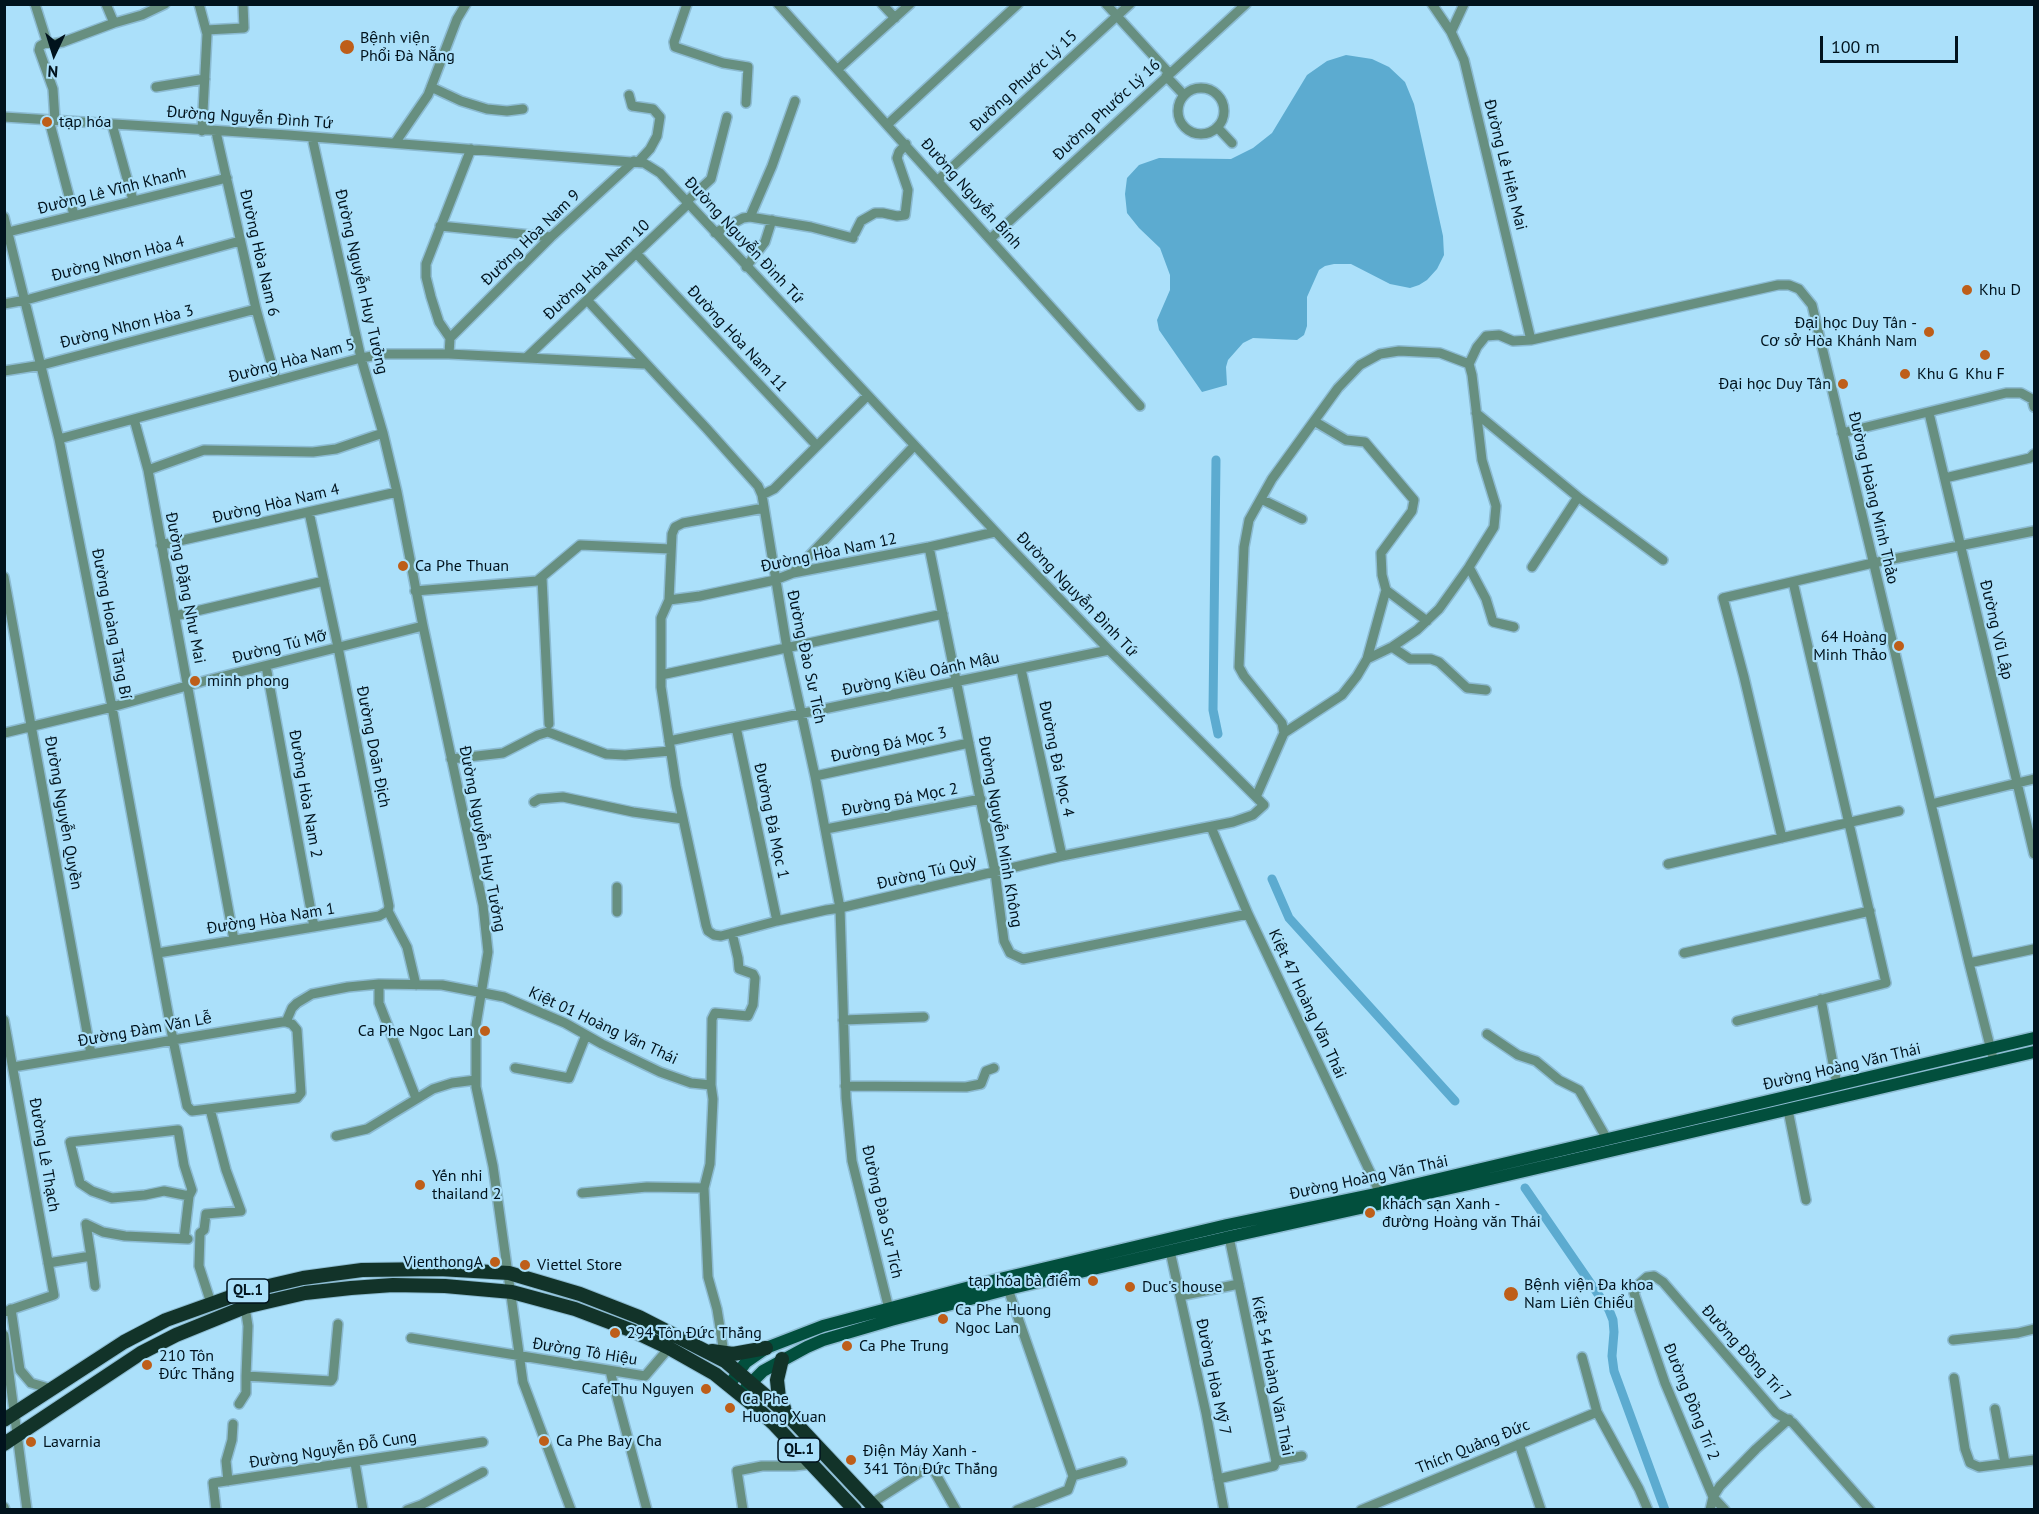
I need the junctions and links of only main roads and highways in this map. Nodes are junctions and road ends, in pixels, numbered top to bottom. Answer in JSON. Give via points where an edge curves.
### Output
{"nodes":[{"id":1,"x":2034,"y":1038,"type":"edge"},
{"id":2,"x":2034,"y":1052,"type":"edge"},
{"id":3,"x":1463,"y":1180,"type":"junction"},
{"id":4,"x":362,"y":1270,"type":"junction"},
{"id":5,"x":364,"y":1287,"type":"junction"},
{"id":6,"x":701,"y":1348,"type":"junction"},
{"id":7,"x":766,"y":1348,"type":"junction"},
{"id":8,"x":782,"y":1359,"type":"junction"},
{"id":9,"x":738,"y":1372,"type":"junction"},
{"id":10,"x":750,"y":1383,"type":"junction"},
{"id":11,"x":729,"y":1385,"type":"junction"},
{"id":12,"x":740,"y":1394,"type":"junction"},
{"id":13,"x":786,"y":1413,"type":"junction"},
{"id":14,"x":10,"y":1417,"type":"edge"},
{"id":15,"x":4,"y":1444,"type":"edge"},
{"id":16,"x":874,"y":1506,"type":"edge"},
{"id":17,"x":855,"y":1509,"type":"edge"}],
"edges":[{"from":1,"to":3,"type":"main road","name":"Đường Hoàng Văn Thái","via":[[1607,1139]]},
{"from":2,"to":3,"type":"main road","name":"Đường Hoàng Văn Thái"},
{"from":3,"to":7,"type":"main road","name":"Đường Hoàng Văn Thái","via":[[1227,1225],[1004,1278],[823,1326]]},
{"from":3,"to":8,"type":"main road","name":"Đường Hoàng Văn Thái","via":[[1008,1289],[823,1340]]},
{"from":4,"to":5,"type":"highway"},
{"from":4,"to":6,"type":"highway","number":"QL.1","via":[[509,1273],[639,1317]]},
{"from":4,"to":14,"type":"highway","number":"QL.1","via":[[277,1283],[166,1320],[124,1342]]},
{"from":5,"to":11,"type":"highway","number":"QL.1","via":[[420,1285],[512,1292],[575,1309],[633,1331]]},
{"from":5,"to":15,"type":"highway","number":"QL.1","via":[[305,1293],[245,1307],[176,1335],[141,1353]]},
{"from":6,"to":7,"type":"highway","via":[[733,1354]]},
{"from":6,"to":9,"type":"highway","number":"QL.1"},
{"from":7,"to":9,"type":"main road","name":"Đường Hoàng Văn Thái"},
{"from":8,"to":10,"type":"main road","name":"Đường Hoàng Văn Thái"},
{"from":8,"to":13,"type":"highway","via":[[777,1380]]},
{"from":9,"to":10,"type":"highway","number":"QL.1"},
{"from":9,"to":11,"type":"main road","name":"Đường Hoàng Văn Thái"},
{"from":10,"to":12,"type":"main road","name":"Đường Hoàng Văn Thái"},
{"from":10,"to":13,"type":"highway","number":"QL.1"},
{"from":11,"to":12,"type":"highway","number":"QL.1"},
{"from":12,"to":17,"type":"highway","number":"QL.1"},
{"from":13,"to":16,"type":"highway","number":"QL.1"}]}
